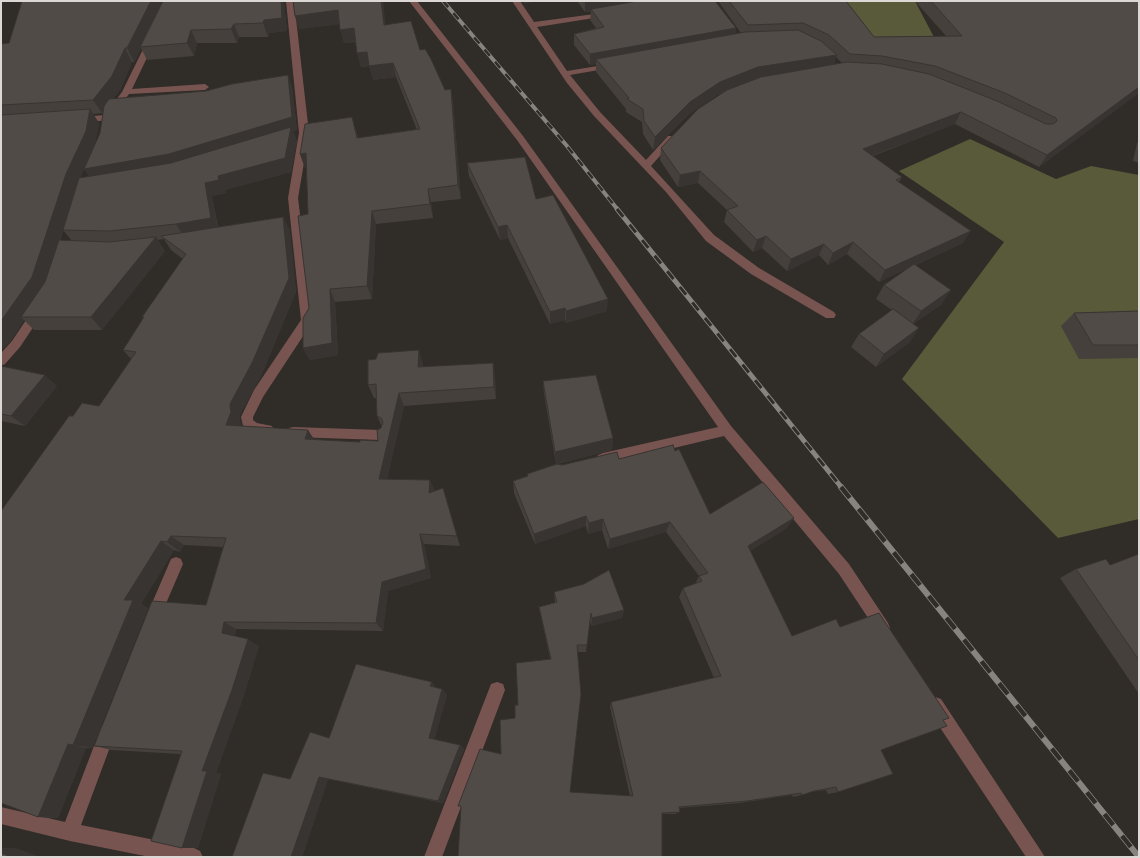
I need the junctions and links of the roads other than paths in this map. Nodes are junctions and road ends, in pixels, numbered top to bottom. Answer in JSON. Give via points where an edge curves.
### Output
{"nodes":[{"id":1,"x":290,"y":1,"type":"edge"},
{"id":2,"x":413,"y":1,"type":"edge"},
{"id":3,"x":516,"y":1,"type":"edge"},
{"id":4,"x":616,"y":12,"type":"edge"},
{"id":5,"x":532,"y":24,"type":"junction"},
{"id":6,"x":157,"y":27,"type":"edge"},
{"id":7,"x":624,"y":63,"type":"edge"},
{"id":8,"x":565,"y":74,"type":"junction"},
{"id":9,"x":205,"y":87,"type":"dead end"},
{"id":10,"x":126,"y":92,"type":"junction"},
{"id":11,"x":68,"y":120,"type":"edge"},
{"id":12,"x":679,"y":131,"type":"edge"},
{"id":13,"x":646,"y":166,"type":"junction"},
{"id":14,"x":46,"y":299,"type":"edge"},
{"id":15,"x":830,"y":315,"type":"dead end"},
{"id":16,"x":1,"y":361,"type":"edge"},
{"id":17,"x":727,"y":430,"type":"junction"},
{"id":18,"x":381,"y":435,"type":"edge"},
{"id":19,"x":590,"y":462,"type":"edge"},
{"id":20,"x":176,"y":564,"type":"dead end"},
{"id":21,"x":148,"y":628,"type":"edge"},
{"id":22,"x":894,"y":643,"type":"edge"},
{"id":23,"x":497,"y":690,"type":"dead end"},
{"id":24,"x":927,"y":693,"type":"edge"},
{"id":25,"x":112,"y":720,"type":"edge"},
{"id":26,"x":1,"y":815,"type":"edge"},
{"id":27,"x":70,"y":832,"type":"junction"},
{"id":28,"x":194,"y":857,"type":"edge"},
{"id":29,"x":433,"y":857,"type":"edge"},
{"id":30,"x":1036,"y":857,"type":"edge"}],
"edges":[{"from":1,"to":18,"type":"street","via":[[298,64],[299,134],[292,223],[307,321],[258,394],[247,422],[254,428],[287,432]]},
{"from":2,"to":17,"type":"street","via":[[520,138]]},
{"from":3,"to":5,"type":"street"},
{"from":4,"to":5,"type":"street"},
{"from":5,"to":8,"type":"street"},
{"from":6,"to":10,"type":"street"},
{"from":7,"to":8,"type":"street"},
{"from":8,"to":13,"type":"street"},
{"from":9,"to":10,"type":"street"},
{"from":10,"to":11,"type":"street","via":[[105,123]]},
{"from":12,"to":13,"type":"street"},
{"from":13,"to":15,"type":"street","via":[[710,238],[755,271]]},
{"from":14,"to":16,"type":"street"},
{"from":17,"to":19,"type":"street"},
{"from":17,"to":22,"type":"street","via":[[844,569]]},
{"from":20,"to":21,"type":"street"},
{"from":23,"to":29,"type":"street"},
{"from":24,"to":30,"type":"street"},
{"from":25,"to":27,"type":"street"},
{"from":26,"to":27,"type":"street"},
{"from":27,"to":28,"type":"street"}]}
